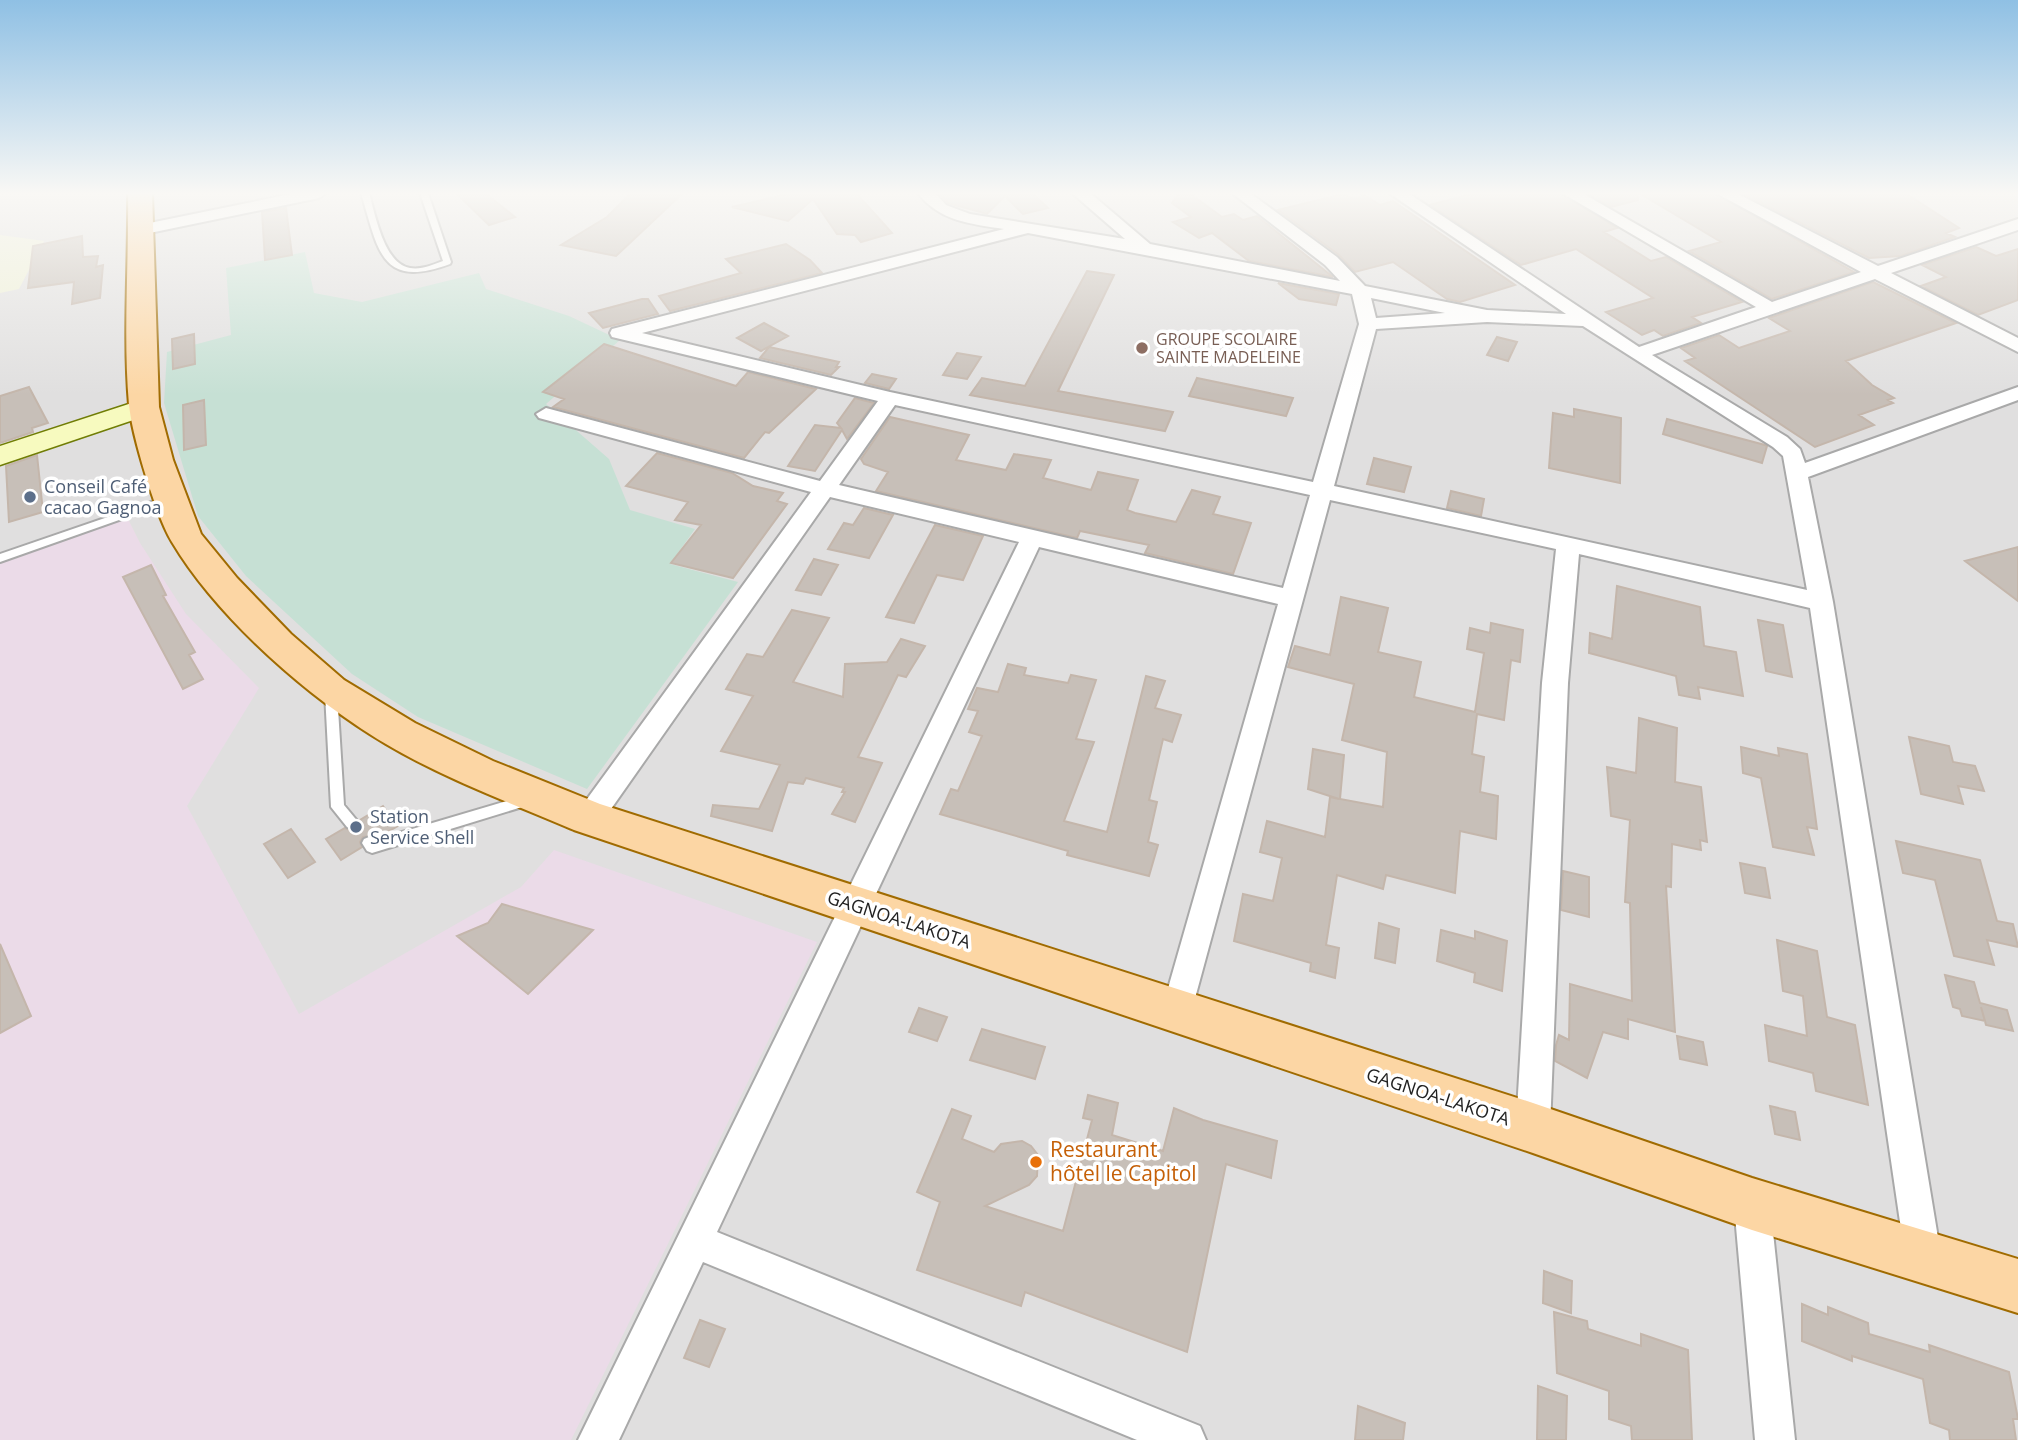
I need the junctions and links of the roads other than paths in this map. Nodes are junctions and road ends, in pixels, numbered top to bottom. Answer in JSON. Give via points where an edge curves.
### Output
{"nodes":[{"id":1,"x":141,"y":260,"type":"edge"},
{"id":2,"x":387,"y":260,"type":"edge"},
{"id":3,"x":446,"y":260,"type":"edge"},
{"id":4,"x":903,"y":260,"type":"edge"},
{"id":5,"x":1205,"y":260,"type":"edge"},
{"id":6,"x":1330,"y":260,"type":"edge"},
{"id":7,"x":1496,"y":260,"type":"edge"},
{"id":8,"x":1687,"y":260,"type":"edge"},
{"id":9,"x":1853,"y":260,"type":"edge"},
{"id":10,"x":1906,"y":260,"type":"edge"},
{"id":11,"x":1873,"y":271,"type":"junction"},
{"id":12,"x":1360,"y":292,"type":"junction"},
{"id":13,"x":1770,"y":308,"type":"junction"},
{"id":14,"x":1487,"y":316,"type":"junction"},
{"id":15,"x":1586,"y":321,"type":"junction"},
{"id":16,"x":1368,"y":324,"type":"junction"},
{"id":17,"x":2018,"y":346,"type":"edge"},
{"id":18,"x":1637,"y":354,"type":"junction"},
{"id":19,"x":2018,"y":393,"type":"edge"},
{"id":20,"x":890,"y":398,"type":"junction"},
{"id":21,"x":144,"y":407,"type":"junction"},
{"id":22,"x":546,"y":414,"type":"dead end"},
{"id":23,"x":0,"y":456,"type":"edge"},
{"id":24,"x":1799,"y":472,"type":"junction"},
{"id":25,"x":825,"y":489,"type":"junction"},
{"id":26,"x":1322,"y":491,"type":"junction"},
{"id":27,"x":169,"y":499,"type":"junction"},
{"id":28,"x":1032,"y":538,"type":"junction"},
{"id":29,"x":1568,"y":544,"type":"junction"},
{"id":30,"x":0,"y":558,"type":"edge"},
{"id":31,"x":1292,"y":599,"type":"junction"},
{"id":32,"x":1821,"y":602,"type":"junction"},
{"id":33,"x":331,"y":690,"type":"junction"},
{"id":34,"x":538,"y":796,"type":"junction"},
{"id":35,"x":589,"y":818,"type":"junction"},
{"id":36,"x":352,"y":823,"type":"dead end"},
{"id":37,"x":369,"y":843,"type":"dead end"},
{"id":38,"x":855,"y":905,"type":"junction"},
{"id":39,"x":1177,"y":1013,"type":"junction"},
{"id":40,"x":1533,"y":1128,"type":"junction"},
{"id":41,"x":1752,"y":1204,"type":"junction"},
{"id":42,"x":692,"y":1240,"type":"junction"},
{"id":43,"x":1923,"y":1256,"type":"junction"},
{"id":44,"x":2018,"y":1286,"type":"edge"},
{"id":45,"x":598,"y":1440,"type":"edge"},
{"id":46,"x":1186,"y":1440,"type":"edge"},
{"id":47,"x":1775,"y":1440,"type":"edge"}],
"edges":[{"from":1,"to":21,"type":"main road","name":"GAGNOA-LAKOTA"},
{"from":2,"to":3,"type":"lane","via":[[400,269],[421,271]]},
{"from":4,"to":20,"type":"street","via":[[619,333]]},
{"from":5,"to":12,"type":"street"},
{"from":6,"to":12,"type":"street"},
{"from":7,"to":15,"type":"street"},
{"from":8,"to":13,"type":"street"},
{"from":9,"to":11,"type":"street"},
{"from":10,"to":11,"type":"street"},
{"from":11,"to":13,"type":"street"},
{"from":11,"to":17,"type":"street"},
{"from":12,"to":14,"type":"street"},
{"from":12,"to":16,"type":"street"},
{"from":13,"to":18,"type":"street"},
{"from":14,"to":15,"type":"street"},
{"from":14,"to":16,"type":"street"},
{"from":15,"to":18,"type":"street"},
{"from":16,"to":26,"type":"street"},
{"from":18,"to":24,"type":"street","via":[[1780,442],[1793,454]]},
{"from":19,"to":24,"type":"street"},
{"from":20,"to":25,"type":"street"},
{"from":20,"to":26,"type":"street"},
{"from":21,"to":23,"type":"street"},
{"from":21,"to":27,"type":"main road","name":"GAGNOA-LAKOTA"},
{"from":22,"to":25,"type":"street"},
{"from":24,"to":32,"type":"street"},
{"from":25,"to":28,"type":"street"},
{"from":25,"to":35,"type":"street"},
{"from":26,"to":29,"type":"street"},
{"from":26,"to":31,"type":"street"},
{"from":27,"to":30,"type":"lane"},
{"from":27,"to":33,"type":"main road","name":"GAGNOA-LAKOTA","via":[[186,538],[225,587]]},
{"from":28,"to":31,"type":"street"},
{"from":28,"to":38,"type":"street"},
{"from":29,"to":32,"type":"street"},
{"from":29,"to":40,"type":"street","via":[[1555,683]]},
{"from":31,"to":39,"type":"street"},
{"from":32,"to":43,"type":"street"},
{"from":33,"to":34,"type":"main road","name":"GAGNOA-LAKOTA","via":[[401,734]]},
{"from":33,"to":36,"type":"lane","via":[[338,807]]},
{"from":34,"to":35,"type":"main road","name":"GAGNOA-LAKOTA"},
{"from":34,"to":37,"type":"lane","via":[[372,847]]},
{"from":35,"to":38,"type":"main road","name":"GAGNOA-LAKOTA"},
{"from":38,"to":39,"type":"main road","name":"GAGNOA-LAKOTA"},
{"from":38,"to":42,"type":"street"},
{"from":39,"to":40,"type":"main road","name":"GAGNOA-LAKOTA"},
{"from":40,"to":41,"type":"main road","name":"GAGNOA-LAKOTA"},
{"from":41,"to":43,"type":"main road","name":"GAGNOA-LAKOTA"},
{"from":41,"to":47,"type":"street"},
{"from":42,"to":45,"type":"street"},
{"from":42,"to":46,"type":"street"},
{"from":43,"to":44,"type":"main road","name":"GAGNOA-LAKOTA"}]}
